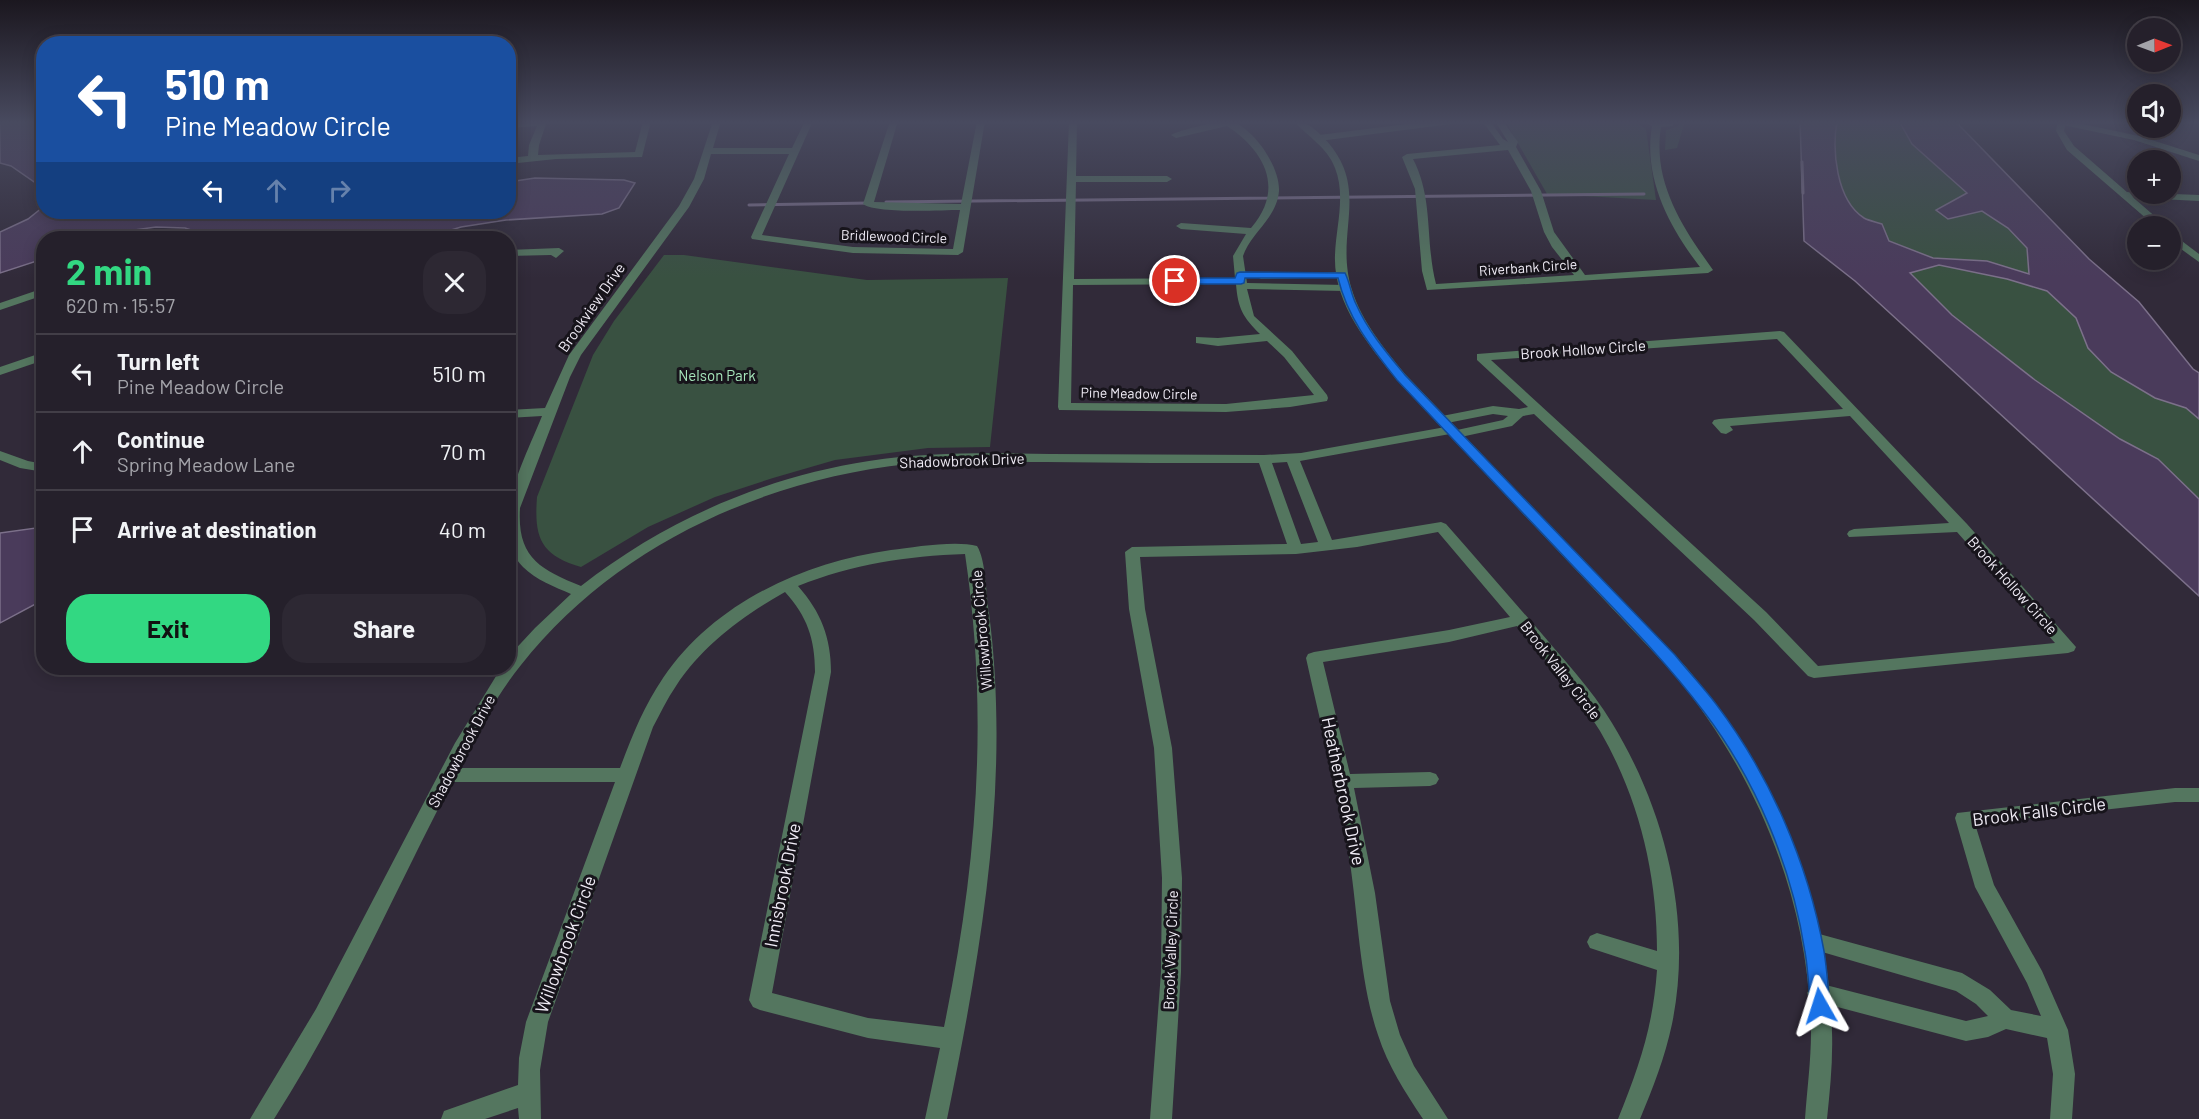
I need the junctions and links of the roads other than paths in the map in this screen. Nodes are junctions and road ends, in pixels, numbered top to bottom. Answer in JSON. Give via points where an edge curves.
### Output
{"nodes":[{"id":1,"x":701,"y":173,"type":"edge"},
{"id":2,"x":785,"y":173,"type":"edge"},
{"id":3,"x":878,"y":173,"type":"edge"},
{"id":4,"x":972,"y":173,"type":"edge"},
{"id":5,"x":1072,"y":173,"type":"edge"},
{"id":6,"x":1273,"y":173,"type":"edge"},
{"id":7,"x":1342,"y":173,"type":"edge"},
{"id":8,"x":1415,"y":173,"type":"edge"},
{"id":9,"x":1526,"y":173,"type":"edge"},
{"id":10,"x":1660,"y":173,"type":"edge"},
{"id":11,"x":2099,"y":173,"type":"edge"},
{"id":12,"x":1072,"y":179,"type":"junction"},
{"id":13,"x":1167,"y":179,"type":"dead end"},
{"id":14,"x":2124,"y":195,"type":"junction"},
{"id":15,"x":2199,"y":198,"type":"edge"},
{"id":16,"x":966,"y":207,"type":"junction"},
{"id":17,"x":2149,"y":216,"type":"edge"},
{"id":18,"x":1181,"y":226,"type":"dead end"},
{"id":19,"x":1253,"y":231,"type":"junction"},
{"id":20,"x":2181,"y":244,"type":"edge"},
{"id":21,"x":516,"y":253,"type":"edge"},
{"id":22,"x":556,"y":255,"type":"dead end"},
{"id":23,"x":2199,"y":259,"type":"edge"},
{"id":24,"x":1582,"y":279,"type":"junction"},
{"id":25,"x":1241,"y":281,"type":"junction"},
{"id":26,"x":1344,"y":281,"type":"junction"},
{"id":27,"x":1068,"y":282,"type":"junction"},
{"id":28,"x":36,"y":294,"type":"edge"},
{"id":29,"x":0,"y":307,"type":"edge"},
{"id":30,"x":1269,"y":337,"type":"junction"},
{"id":31,"x":1200,"y":340,"type":"dead end"},
{"id":32,"x":36,"y":359,"type":"edge"},
{"id":33,"x":0,"y":371,"type":"edge"},
{"id":34,"x":1538,"y":410,"type":"junction"},
{"id":35,"x":550,"y":412,"type":"junction"},
{"id":36,"x":1854,"y":412,"type":"junction"},
{"id":37,"x":1519,"y":413,"type":"junction"},
{"id":38,"x":516,"y":414,"type":"edge"},
{"id":39,"x":1450,"y":428,"type":"junction"},
{"id":40,"x":1726,"y":430,"type":"dead end"},
{"id":41,"x":0,"y":455,"type":"edge"},
{"id":42,"x":1292,"y":457,"type":"junction"},
{"id":43,"x":1264,"y":459,"type":"junction"},
{"id":44,"x":36,"y":467,"type":"edge"},
{"id":45,"x":516,"y":500,"type":"edge"},
{"id":46,"x":1962,"y":528,"type":"junction"},
{"id":47,"x":1854,"y":534,"type":"dead end"},
{"id":48,"x":1327,"y":546,"type":"junction"},
{"id":49,"x":516,"y":547,"type":"edge"},
{"id":50,"x":1296,"y":549,"type":"junction"},
{"id":51,"x":788,"y":585,"type":"junction"},
{"id":52,"x":582,"y":593,"type":"junction"},
{"id":53,"x":1521,"y":620,"type":"junction"},
{"id":54,"x":516,"y":660,"type":"edge"},
{"id":55,"x":505,"y":675,"type":"edge"},
{"id":56,"x":447,"y":775,"type":"junction"},
{"id":57,"x":627,"y":775,"type":"junction"},
{"id":58,"x":1430,"y":779,"type":"dead end"},
{"id":59,"x":1343,"y":781,"type":"junction"},
{"id":60,"x":2199,"y":795,"type":"edge"},
{"id":61,"x":1812,"y":941,"type":"junction"},
{"id":62,"x":1597,"y":942,"type":"dead end"},
{"id":63,"x":1668,"y":964,"type":"junction"},
{"id":64,"x":1818,"y":993,"type":"junction"},
{"id":65,"x":2006,"y":1018,"type":"junction"},
{"id":66,"x":2057,"y":1030,"type":"junction"},
{"id":67,"x":954,"y":1039,"type":"junction"},
{"id":68,"x":528,"y":1093,"type":"junction"},
{"id":69,"x":261,"y":1119,"type":"edge"},
{"id":70,"x":452,"y":1119,"type":"edge"},
{"id":71,"x":530,"y":1119,"type":"edge"},
{"id":72,"x":936,"y":1119,"type":"edge"},
{"id":73,"x":1161,"y":1119,"type":"edge"},
{"id":74,"x":1437,"y":1119,"type":"edge"},
{"id":75,"x":1629,"y":1119,"type":"edge"},
{"id":76,"x":1816,"y":1119,"type":"edge"},
{"id":77,"x":2061,"y":1119,"type":"edge"}],
"edges":[{"from":1,"to":35,"type":"street","name":"Brookview Drive","via":[[689,200],[587,336]]},
{"from":2,"to":16,"type":"street","name":"Bridlewood Circle","via":[[756,237],[864,251],[958,252]]},
{"from":3,"to":16,"type":"street","via":[[868,204]]},
{"from":4,"to":16,"type":"street","name":"Bridlewood Circle"},
{"from":5,"to":12,"type":"street","name":"Pine Meadow Circle"},
{"from":6,"to":19,"type":"street","name":"Pine Meadow Circle","via":[[1272,202]]},
{"from":7,"to":26,"type":"street","via":[[1346,187],[1340,256]]},
{"from":8,"to":24,"type":"street","name":"Riverbank Circle","via":[[1424,202],[1424,259],[1431,288]]},
{"from":9,"to":24,"type":"street","via":[[1549,232]]},
{"from":10,"to":24,"type":"street","name":"Riverbank Circle","via":[[1664,197],[1678,229],[1708,270]]},
{"from":11,"to":14,"type":"street"},
{"from":12,"to":13,"type":"street"},
{"from":12,"to":27,"type":"street","name":"Pine Meadow Circle"},
{"from":14,"to":15,"type":"street"},
{"from":14,"to":17,"type":"street"},
{"from":18,"to":19,"type":"street"},
{"from":19,"to":25,"type":"street","name":"Pine Meadow Circle","via":[[1240,248]]},
{"from":20,"to":23,"type":"street"},
{"from":21,"to":22,"type":"street","via":[[559,251]]},
{"from":25,"to":26,"type":"street"},
{"from":25,"to":27,"type":"street"},
{"from":25,"to":30,"type":"street","name":"Pine Meadow Circle","via":[[1249,317]]},
{"from":26,"to":39,"type":"street","via":[[1357,319],[1371,341]]},
{"from":27,"to":30,"type":"street","name":"Pine Meadow Circle","via":[[1064,407],[1230,409],[1322,398],[1288,354]]},
{"from":28,"to":29,"type":"street"},
{"from":30,"to":31,"type":"street"},
{"from":32,"to":33,"type":"street"},
{"from":34,"to":36,"type":"street","name":"Brook Hollow Circle","via":[[1481,357],[1780,335]]},
{"from":34,"to":37,"type":"street"},
{"from":34,"to":46,"type":"street","name":"Brook Hollow Circle","via":[[1760,616],[1814,672],[2068,647]]},
{"from":35,"to":38,"type":"street"},
{"from":35,"to":45,"type":"street","name":"Brookview Drive"},
{"from":36,"to":40,"type":"street","via":[[1719,423]]},
{"from":36,"to":46,"type":"street","name":"Brook Hollow Circle"},
{"from":37,"to":39,"type":"street","via":[[1493,410]]},
{"from":37,"to":39,"type":"street","via":[[1507,423]]},
{"from":39,"to":42,"type":"street","name":"Shadowbrook Drive"},
{"from":39,"to":61,"type":"street","via":[[1656,644],[1711,709],[1769,806],[1791,862]]},
{"from":41,"to":44,"type":"street"},
{"from":42,"to":43,"type":"street","name":"Shadowbrook Drive"},
{"from":42,"to":48,"type":"street"},
{"from":43,"to":50,"type":"street"},
{"from":43,"to":52,"type":"street","name":"Shadowbrook Drive","via":[[939,458],[837,471],[737,501],[681,527]]},
{"from":46,"to":47,"type":"street"},
{"from":48,"to":50,"type":"street","name":"Brook Valley Circle"},
{"from":48,"to":53,"type":"street","name":"Brook Valley Circle","via":[[1441,527]]},
{"from":49,"to":52,"type":"street","name":"Brookview Drive","via":[[539,573]]},
{"from":50,"to":73,"type":"street","name":"Brook Valley Circle","via":[[1132,552],[1137,609],[1163,748],[1170,843],[1171,972]]},
{"from":51,"to":57,"type":"street","name":"Willowbrook Circle","via":[[745,608],[686,659],[653,706]]},
{"from":51,"to":67,"type":"street","name":"Innisbrook Drive","via":[[818,626],[824,672],[760,1000],[867,1028]]},
{"from":51,"to":67,"type":"street","name":"Willowbrook Circle","via":[[870,557],[931,549],[972,549],[987,686],[986,794],[981,856]]},
{"from":52,"to":54,"type":"street","name":"Shadowbrook Drive"},
{"from":53,"to":59,"type":"street","name":"Heatherbrook Drive","via":[[1314,658]]},
{"from":53,"to":63,"type":"street","name":"Brook Valley Circle","via":[[1606,728],[1641,800],[1664,881]]},
{"from":55,"to":56,"type":"street","name":"Shadowbrook Drive"},
{"from":56,"to":57,"type":"street"},
{"from":56,"to":69,"type":"street","name":"Shadowbrook Drive","via":[[322,1023]]},
{"from":57,"to":68,"type":"street","name":"Willowbrook Circle","via":[[537,1022],[530,1051]]},
{"from":58,"to":59,"type":"street"},
{"from":59,"to":74,"type":"street","name":"Heatherbrook Drive","via":[[1365,893],[1379,1001],[1406,1074]]},
{"from":60,"to":66,"type":"street","name":"Brook Falls Circle","via":[[1964,818],[1985,887],[2043,993]]},
{"from":61,"to":64,"type":"street"},
{"from":61,"to":65,"type":"street","via":[[1962,982]]},
{"from":62,"to":63,"type":"street"},
{"from":63,"to":75,"type":"street","name":"Brook Valley Circle","via":[[1654,1054]]},
{"from":64,"to":65,"type":"street","via":[[1966,1031]]},
{"from":64,"to":76,"type":"street","via":[[1821,1073]]},
{"from":65,"to":66,"type":"street"},
{"from":66,"to":77,"type":"street","name":"Brook Falls Circle","via":[[2064,1074]]},
{"from":67,"to":72,"type":"street","name":"Willowbrook Circle"},
{"from":68,"to":70,"type":"street"},
{"from":68,"to":71,"type":"street","name":"Willowbrook Circle"}]}
